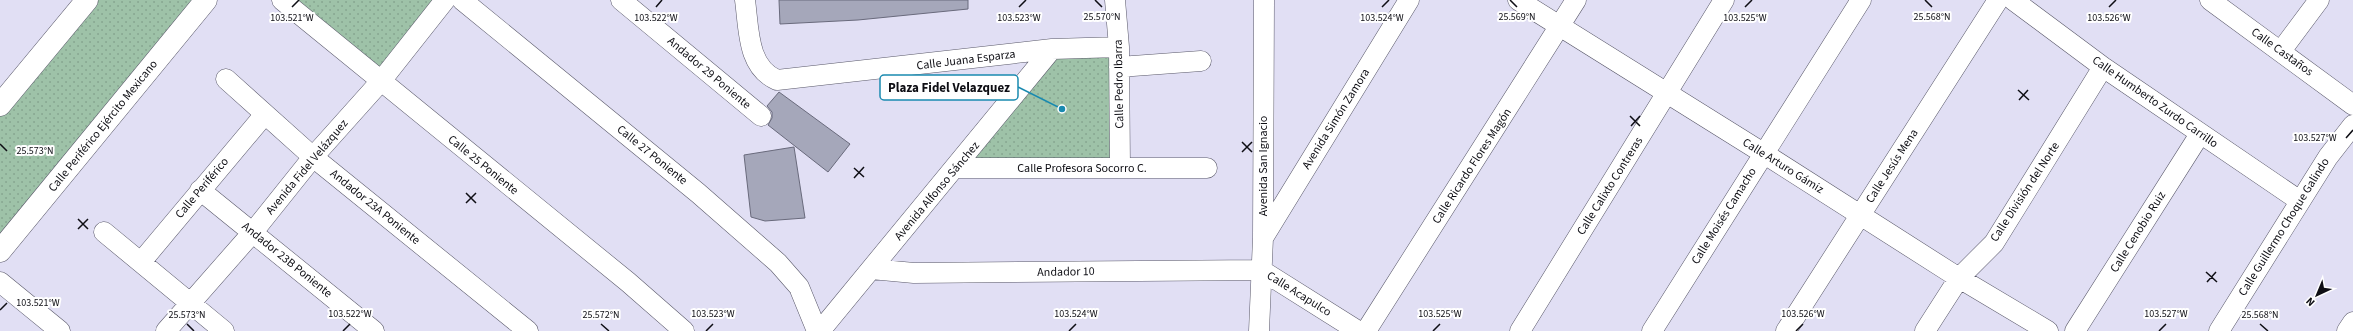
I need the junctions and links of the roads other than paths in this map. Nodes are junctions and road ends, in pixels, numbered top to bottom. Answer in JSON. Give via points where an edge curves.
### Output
{"nodes":[{"id":1,"x":87,"y":0,"type":"edge"},
{"id":2,"x":206,"y":0,"type":"edge"},
{"id":3,"x":282,"y":0,"type":"edge"},
{"id":4,"x":446,"y":0,"type":"edge"},
{"id":5,"x":462,"y":0,"type":"edge"},
{"id":6,"x":621,"y":0,"type":"edge"},
{"id":7,"x":745,"y":0,"type":"edge"},
{"id":8,"x":1115,"y":0,"type":"edge"},
{"id":9,"x":1264,"y":0,"type":"edge"},
{"id":10,"x":1409,"y":0,"type":"edge"},
{"id":11,"x":1518,"y":0,"type":"edge"},
{"id":12,"x":1576,"y":0,"type":"edge"},
{"id":13,"x":1724,"y":0,"type":"edge"},
{"id":14,"x":1860,"y":0,"type":"edge"},
{"id":15,"x":1998,"y":0,"type":"edge"},
{"id":16,"x":2013,"y":0,"type":"edge"},
{"id":17,"x":2210,"y":0,"type":"edge"},
{"id":18,"x":2319,"y":0,"type":"edge"},
{"id":19,"x":1560,"y":27,"type":"junction"},
{"id":20,"x":1119,"y":47,"type":"junction"},
{"id":21,"x":1052,"y":49,"type":"junction"},
{"id":22,"x":2281,"y":52,"type":"junction"},
{"id":23,"x":1201,"y":61,"type":"dead end"},
{"id":24,"x":1119,"y":67,"type":"junction"},
{"id":25,"x":2103,"y":67,"type":"junction"},
{"id":26,"x":226,"y":79,"type":"dead end"},
{"id":27,"x":381,"y":81,"type":"junction"},
{"id":28,"x":1667,"y":93,"type":"junction"},
{"id":29,"x":0,"y":105,"type":"edge"},
{"id":30,"x":2353,"y":105,"type":"edge"},
{"id":31,"x":264,"y":114,"type":"junction"},
{"id":32,"x":761,"y":116,"type":"dead end"},
{"id":33,"x":2353,"y":125,"type":"edge"},
{"id":34,"x":2200,"y":134,"type":"junction"},
{"id":35,"x":1763,"y":153,"type":"junction"},
{"id":36,"x":313,"y":157,"type":"junction"},
{"id":37,"x":956,"y":168,"type":"junction"},
{"id":38,"x":1120,"y":168,"type":"junction"},
{"id":39,"x":1207,"y":168,"type":"dead end"},
{"id":40,"x":200,"y":190,"type":"junction"},
{"id":41,"x":2300,"y":201,"type":"junction"},
{"id":42,"x":1860,"y":215,"type":"junction"},
{"id":43,"x":104,"y":232,"type":"dead end"},
{"id":44,"x":253,"y":232,"type":"junction"},
{"id":45,"x":1263,"y":238,"type":"junction"},
{"id":46,"x":0,"y":251,"type":"edge"},
{"id":47,"x":141,"y":262,"type":"junction"},
{"id":48,"x":871,"y":269,"type":"junction"},
{"id":49,"x":1261,"y":270,"type":"junction"},
{"id":50,"x":1959,"y":278,"type":"junction"},
{"id":51,"x":0,"y":282,"type":"edge"},
{"id":52,"x":190,"y":303,"type":"junction"},
{"id":53,"x":2353,"y":322,"type":"edge"},
{"id":54,"x":60,"y":331,"type":"edge"},
{"id":55,"x":166,"y":331,"type":"edge"},
{"id":56,"x":224,"y":331,"type":"edge"},
{"id":57,"x":374,"y":331,"type":"edge"},
{"id":58,"x":528,"y":331,"type":"edge"},
{"id":59,"x":684,"y":331,"type":"edge"},
{"id":60,"x":819,"y":331,"type":"edge"},
{"id":61,"x":1259,"y":331,"type":"edge"},
{"id":62,"x":1358,"y":331,"type":"edge"},
{"id":63,"x":1366,"y":331,"type":"edge"},
{"id":64,"x":1520,"y":331,"type":"edge"},
{"id":65,"x":1652,"y":331,"type":"edge"},
{"id":66,"x":1786,"y":331,"type":"edge"},
{"id":67,"x":1925,"y":331,"type":"edge"},
{"id":68,"x":2048,"y":331,"type":"edge"},
{"id":69,"x":2075,"y":331,"type":"edge"},
{"id":70,"x":2219,"y":331,"type":"edge"},
{"id":71,"x":2347,"y":331,"type":"edge"}],
"edges":[{"from":1,"to":29,"type":"highway"},
{"from":2,"to":46,"type":"highway","name":"Calle Periférico Ejército Mexicano"},
{"from":3,"to":27,"type":"street","name":"Calle 25 Poniente"},
{"from":4,"to":27,"type":"street","name":"Avenida Fidel Velázquez"},
{"from":5,"to":60,"type":"street","name":"Calle 27 Poniente","via":[[698,193],[778,263],[799,287]]},
{"from":6,"to":32,"type":"street","name":"Andador 29 Poniente"},
{"from":7,"to":21,"type":"street","name":"Calle Juana Esparza","via":[[753,56],[766,76],[777,80],[787,81]]},
{"from":8,"to":20,"type":"street","name":"Calle Pedro Ibarra"},
{"from":9,"to":45,"type":"street","name":"Avenida San Ignacio"},
{"from":10,"to":45,"type":"street","name":"Avenida Simón Zamora"},
{"from":11,"to":19,"type":"street","name":"Calle Arturo Gámiz"},
{"from":12,"to":19,"type":"street","name":"Calle Ricardo Flores Magón"},
{"from":13,"to":28,"type":"street","name":"Calle Calixto Contreras"},
{"from":14,"to":35,"type":"street","name":"Calle Moisés Camacho"},
{"from":15,"to":42,"type":"street","name":"Calle Jesús Mena"},
{"from":16,"to":25,"type":"street","name":"Calle Humberto Zurdo Carrillo"},
{"from":17,"to":22,"type":"street","name":"Calle Castaños"},
{"from":18,"to":22,"type":"street"},
{"from":19,"to":28,"type":"street","name":"Calle Arturo Gámiz"},
{"from":19,"to":63,"type":"street","name":"Calle Ricardo Flores Magón"},
{"from":20,"to":21,"type":"street","name":"Calle Juana Esparza"},
{"from":20,"to":24,"type":"street","name":"Calle Pedro Ibarra"},
{"from":21,"to":37,"type":"street","name":"Avenida Alfonso Sánchez"},
{"from":22,"to":30,"type":"street","name":"Calle Castaños"},
{"from":23,"to":24,"type":"street"},
{"from":24,"to":38,"type":"street","name":"Calle Pedro Ibarra"},
{"from":25,"to":34,"type":"street","name":"Calle Humberto Zurdo Carrillo"},
{"from":25,"to":50,"type":"street","name":"Calle División del Norte","via":[[1994,243]]},
{"from":26,"to":31,"type":"street","name":"Andador 23A Poniente"},
{"from":27,"to":36,"type":"street","name":"Avenida Fidel Velázquez"},
{"from":27,"to":59,"type":"street","name":"Calle 25 Poniente","via":[[628,282]]},
{"from":28,"to":35,"type":"street","name":"Calle Arturo Gámiz"},
{"from":28,"to":64,"type":"street","name":"Calle Calixto Contreras"},
{"from":31,"to":36,"type":"street","name":"Andador 23A Poniente"},
{"from":31,"to":40,"type":"street","name":"Calle Periférico"},
{"from":33,"to":41,"type":"street","name":"Calle Guillermo Choque Galindo","via":[[2328,157]]},
{"from":34,"to":41,"type":"street","name":"Calle Humberto Zurdo Carrillo"},
{"from":34,"to":69,"type":"street","name":"Calle Cenobio Ruiz"},
{"from":35,"to":42,"type":"street","name":"Calle Arturo Gámiz"},
{"from":35,"to":65,"type":"street","name":"Calle Moisés Camacho"},
{"from":36,"to":44,"type":"street","name":"Avenida Fidel Velázquez"},
{"from":36,"to":58,"type":"street","name":"Andador 23A Poniente"},
{"from":37,"to":38,"type":"street","name":"Calle Profesora Socorro C."},
{"from":37,"to":48,"type":"street","name":"Avenida Alfonso Sánchez"},
{"from":38,"to":39,"type":"street","name":"Calle Profesora Socorro C."},
{"from":40,"to":44,"type":"street","name":"Andador 23B Poniente"},
{"from":40,"to":47,"type":"street","name":"Calle Periférico"},
{"from":41,"to":70,"type":"street","name":"Calle Guillermo Choque Galindo"},
{"from":42,"to":50,"type":"street","name":"Calle Arturo Gámiz"},
{"from":42,"to":66,"type":"street","name":"Calle Jesús Mena"},
{"from":43,"to":47,"type":"street"},
{"from":44,"to":52,"type":"street","name":"Avenida Fidel Velázquez"},
{"from":44,"to":57,"type":"street","name":"Andador 23B Poniente"},
{"from":45,"to":49,"type":"street","name":"Avenida San Ignacio"},
{"from":47,"to":52,"type":"street"},
{"from":48,"to":49,"type":"street","name":"Andador 10","via":[[914,273]]},
{"from":48,"to":60,"type":"street","name":"Avenida Alfonso Sánchez"},
{"from":49,"to":61,"type":"street","name":"Avenida San Ignacio"},
{"from":49,"to":62,"type":"street","name":"Calle Acapulco"},
{"from":50,"to":67,"type":"street","name":"Calle División del Norte"},
{"from":50,"to":68,"type":"street","name":"Calle Arturo Gámiz"},
{"from":51,"to":54,"type":"street"},
{"from":52,"to":55,"type":"street","name":"Avenida Fidel Velázquez"},
{"from":52,"to":56,"type":"street"},
{"from":53,"to":71,"type":"street"}]}
